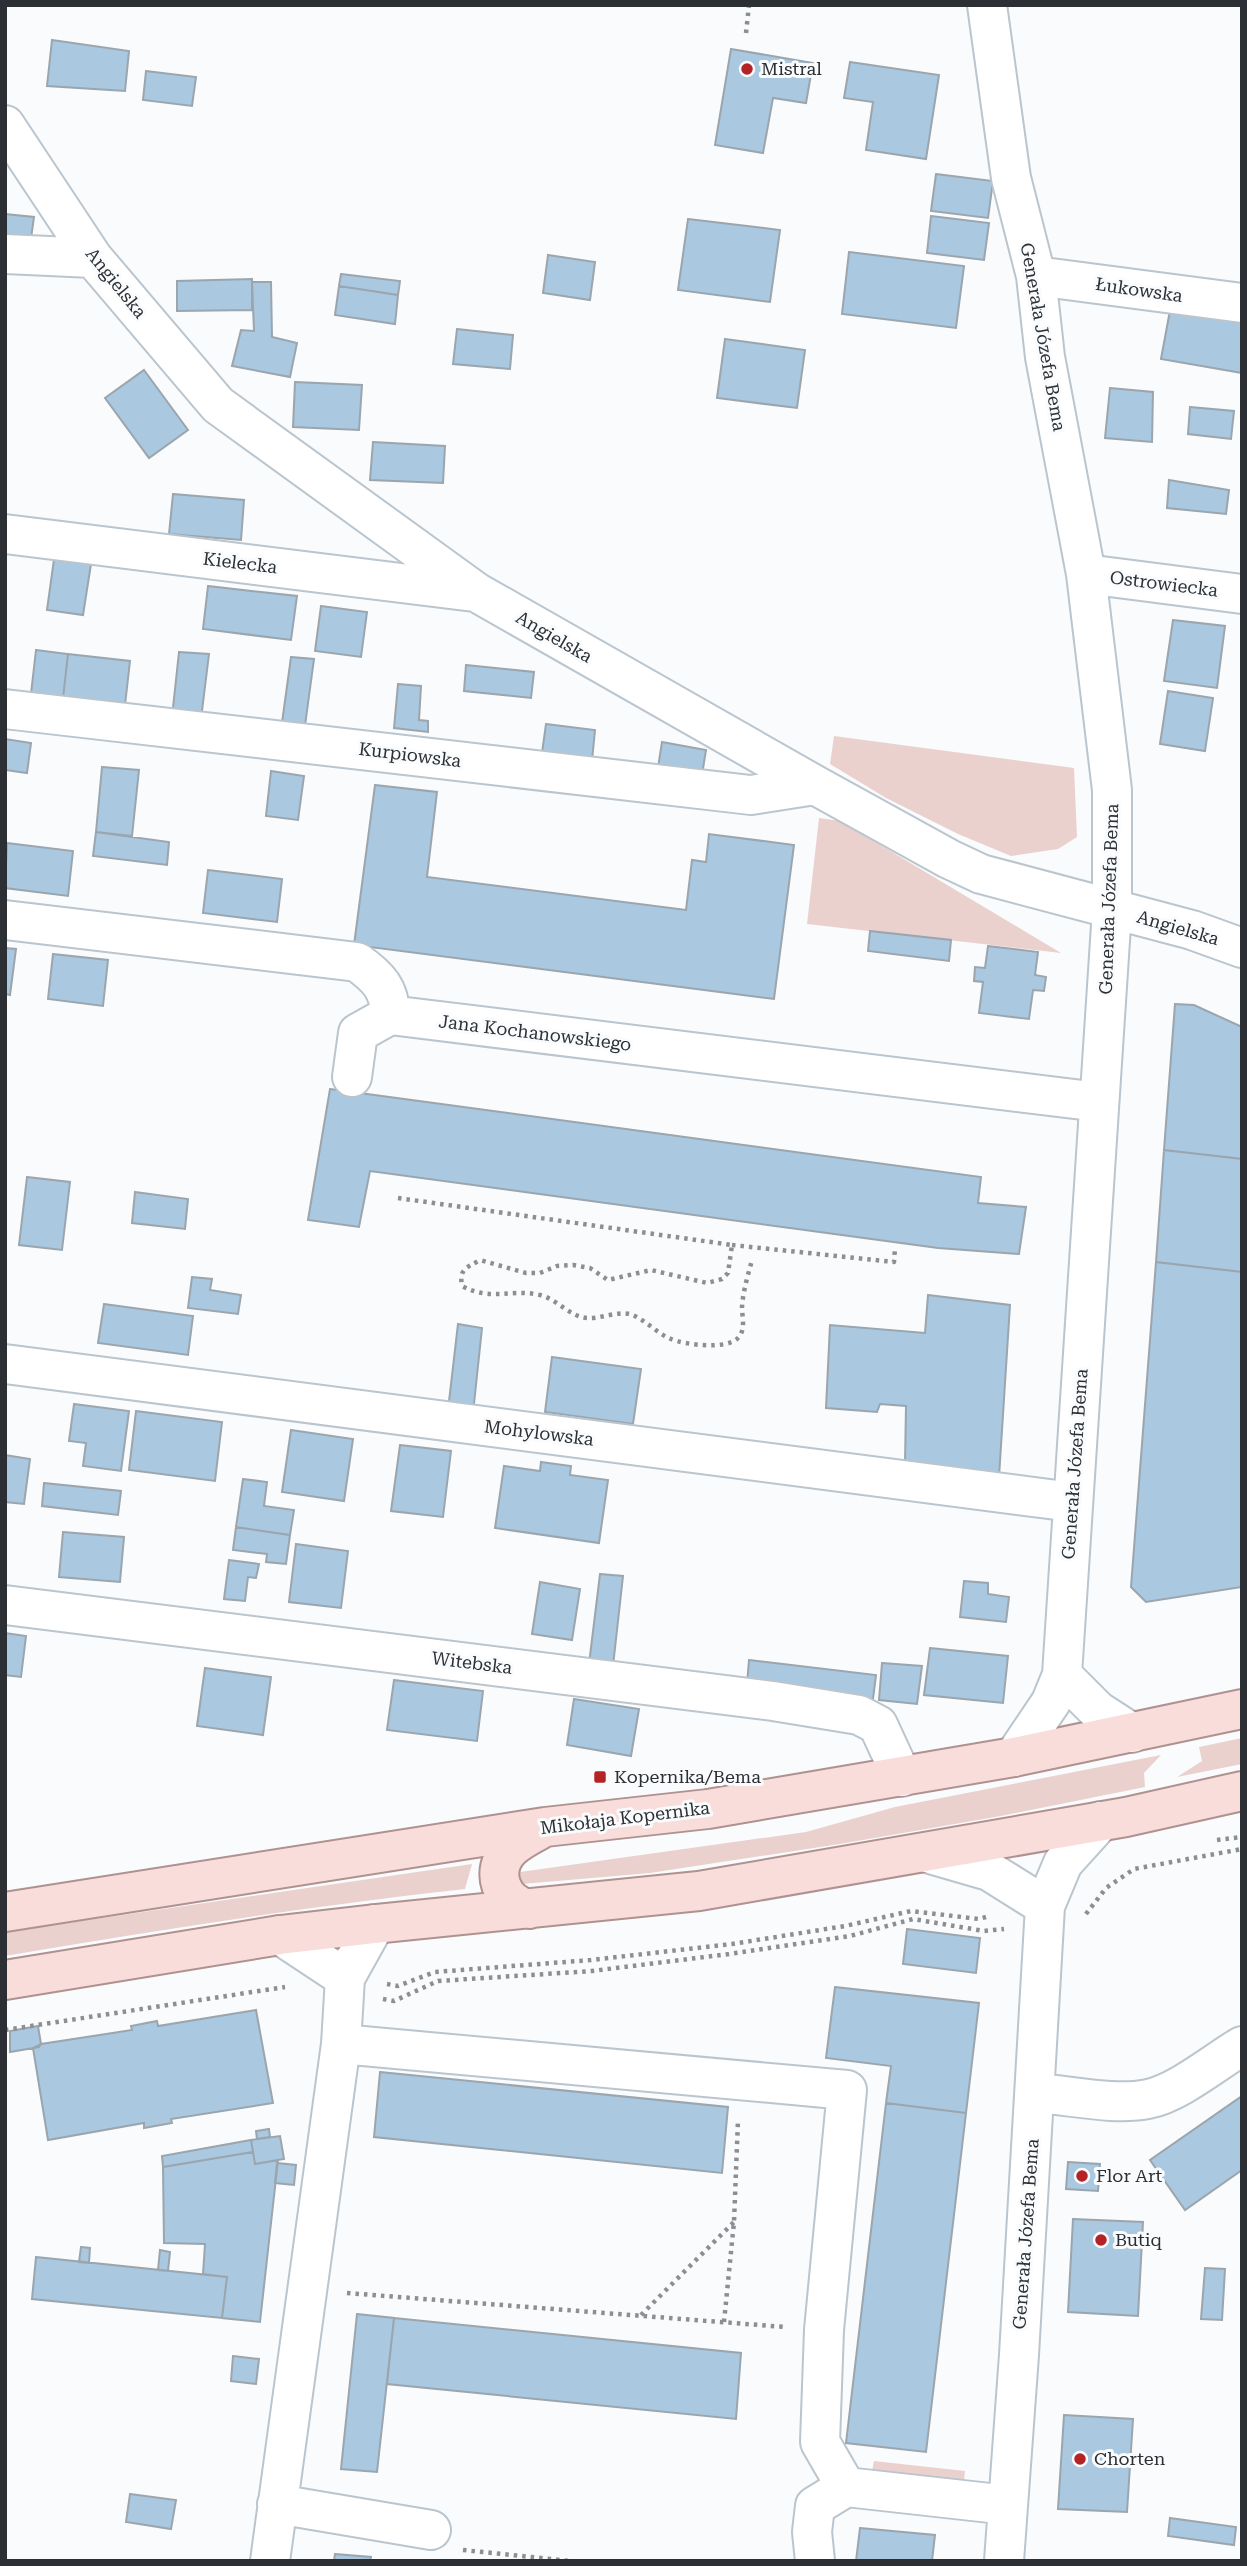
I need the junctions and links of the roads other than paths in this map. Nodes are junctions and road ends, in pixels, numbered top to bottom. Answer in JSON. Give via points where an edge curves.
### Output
{"nodes":[{"id":1,"x":987,"y":5,"type":"edge"},
{"id":2,"x":5,"y":125,"type":"edge"},
{"id":3,"x":5,"y":254,"type":"edge"},
{"id":4,"x":93,"y":258,"type":"junction"},
{"id":5,"x":1035,"y":276,"type":"junction"},
{"id":6,"x":1242,"y":303,"type":"edge"},
{"id":7,"x":5,"y":534,"type":"edge"},
{"id":8,"x":1086,"y":574,"type":"junction"},
{"id":9,"x":476,"y":592,"type":"junction"},
{"id":10,"x":1242,"y":594,"type":"edge"},
{"id":11,"x":5,"y":709,"type":"edge"},
{"id":12,"x":815,"y":785,"type":"junction"},
{"id":13,"x":1112,"y":910,"type":"junction"},
{"id":14,"x":5,"y":920,"type":"edge"},
{"id":15,"x":1242,"y":948,"type":"edge"},
{"id":16,"x":390,"y":1015,"type":"junction"},
{"id":17,"x":352,"y":1077,"type":"dead end"},
{"id":18,"x":1099,"y":1102,"type":"junction"},
{"id":19,"x":5,"y":1364,"type":"edge"},
{"id":20,"x":1072,"y":1502,"type":"junction"},
{"id":21,"x":5,"y":1605,"type":"edge"},
{"id":22,"x":1062,"y":1675,"type":"junction"},
{"id":23,"x":1242,"y":1709,"type":"edge"},
{"id":24,"x":1132,"y":1733,"type":"junction"},
{"id":25,"x":1014,"y":1757,"type":"junction"},
{"id":26,"x":902,"y":1777,"type":"junction"},
{"id":27,"x":1242,"y":1791,"type":"edge"},
{"id":28,"x":1101,"y":1821,"type":"junction"},
{"id":29,"x":545,"y":1827,"type":"junction"},
{"id":30,"x":927,"y":1853,"type":"junction"},
{"id":31,"x":530,"y":1909,"type":"junction"},
{"id":32,"x":5,"y":1912,"type":"edge"},
{"id":33,"x":1045,"y":1917,"type":"junction"},
{"id":34,"x":375,"y":1923,"type":"junction"},
{"id":35,"x":280,"y":1936,"type":"junction"},
{"id":36,"x":5,"y":1980,"type":"edge"},
{"id":37,"x":344,"y":1984,"type":"junction"},
{"id":38,"x":341,"y":2044,"type":"junction"},
{"id":39,"x":1242,"y":2046,"type":"edge"},
{"id":40,"x":1035,"y":2093,"type":"junction"},
{"id":41,"x":846,"y":2487,"type":"junction"},
{"id":42,"x":277,"y":2504,"type":"junction"},
{"id":43,"x":1008,"y":2505,"type":"junction"},
{"id":44,"x":430,"y":2530,"type":"dead end"},
{"id":45,"x":270,"y":2561,"type":"edge"},
{"id":46,"x":815,"y":2561,"type":"edge"},
{"id":47,"x":1004,"y":2561,"type":"edge"}],
"edges":[{"from":1,"to":5,"type":"street","name":"Generała Józefa Bema","via":[[1011,178]]},
{"from":2,"to":4,"type":"street","name":"Angielska"},
{"from":3,"to":4,"type":"street"},
{"from":4,"to":9,"type":"street","name":"Angielska","via":[[218,405]]},
{"from":5,"to":6,"type":"street","name":"Łukowska"},
{"from":5,"to":8,"type":"street","name":"Generała Józefa Bema","via":[[1045,357]]},
{"from":7,"to":9,"type":"street","name":"Kielecka"},
{"from":8,"to":10,"type":"street","name":"Ostrowiecka"},
{"from":8,"to":13,"type":"street","name":"Generała Józefa Bema","via":[[1112,790]]},
{"from":9,"to":12,"type":"street","name":"Angielska"},
{"from":11,"to":12,"type":"street","name":"Kurpiowska","via":[[751,795]]},
{"from":12,"to":13,"type":"street","name":"Angielska","via":[[981,874]]},
{"from":13,"to":15,"type":"street","name":"Angielska"},
{"from":13,"to":18,"type":"street","name":"Generała Józefa Bema"},
{"from":14,"to":16,"type":"street","via":[[357,962],[380,978],[390,999]]},
{"from":16,"to":17,"type":"street","via":[[358,1033]]},
{"from":16,"to":18,"type":"street","name":"Jana Kochanowskiego"},
{"from":18,"to":20,"type":"street","name":"Generała Józefa Bema"},
{"from":19,"to":20,"type":"street","name":"Mohylowska"},
{"from":20,"to":22,"type":"street","name":"Generała Józefa Bema"},
{"from":21,"to":26,"type":"street","name":"Witebska","via":[[859,1715],[878,1725]]},
{"from":22,"to":24,"type":"street","via":[[1098,1711]]},
{"from":22,"to":25,"type":"street","name":"Generała Józefa Bema","via":[[1051,1702]]},
{"from":23,"to":24,"type":"main road","name":"Mikołaja Kopernika"},
{"from":24,"to":25,"type":"main road","name":"Mikołaja Kopernika"},
{"from":25,"to":26,"type":"main road","name":"Mikołaja Kopernika"},
{"from":26,"to":29,"type":"main road","name":"Mikołaja Kopernika","via":[[708,1809]]},
{"from":27,"to":28,"type":"main road"},
{"from":28,"to":30,"type":"main road"},
{"from":28,"to":33,"type":"street","name":"Generała Józefa Bema","via":[[1063,1863]]},
{"from":29,"to":31,"type":"main road","via":[[509,1850],[502,1861],[501,1886],[507,1897],[516,1906]]},
{"from":29,"to":32,"type":"main road","name":"Mikołaja Kopernika"},
{"from":30,"to":31,"type":"main road","via":[[699,1891]]},
{"from":30,"to":33,"type":"street","via":[[989,1871]]},
{"from":31,"to":34,"type":"main road"},
{"from":33,"to":40,"type":"street","name":"Generała Józefa Bema"},
{"from":34,"to":35,"type":"main road"},
{"from":34,"to":37,"type":"street"},
{"from":35,"to":36,"type":"main road"},
{"from":35,"to":37,"type":"street"},
{"from":37,"to":38,"type":"street"},
{"from":38,"to":41,"type":"street","via":[[847,2090],[824,2330],[820,2442]]},
{"from":38,"to":42,"type":"street"},
{"from":39,"to":40,"type":"street","via":[[1151,2099],[1129,2102]]},
{"from":40,"to":43,"type":"street","name":"Generała Józefa Bema"},
{"from":41,"to":43,"type":"street"},
{"from":41,"to":46,"type":"street","via":[[815,2507]]},
{"from":42,"to":44,"type":"street"},
{"from":42,"to":45,"type":"street"},
{"from":43,"to":47,"type":"street","name":"Generała Józefa Bema"}]}
